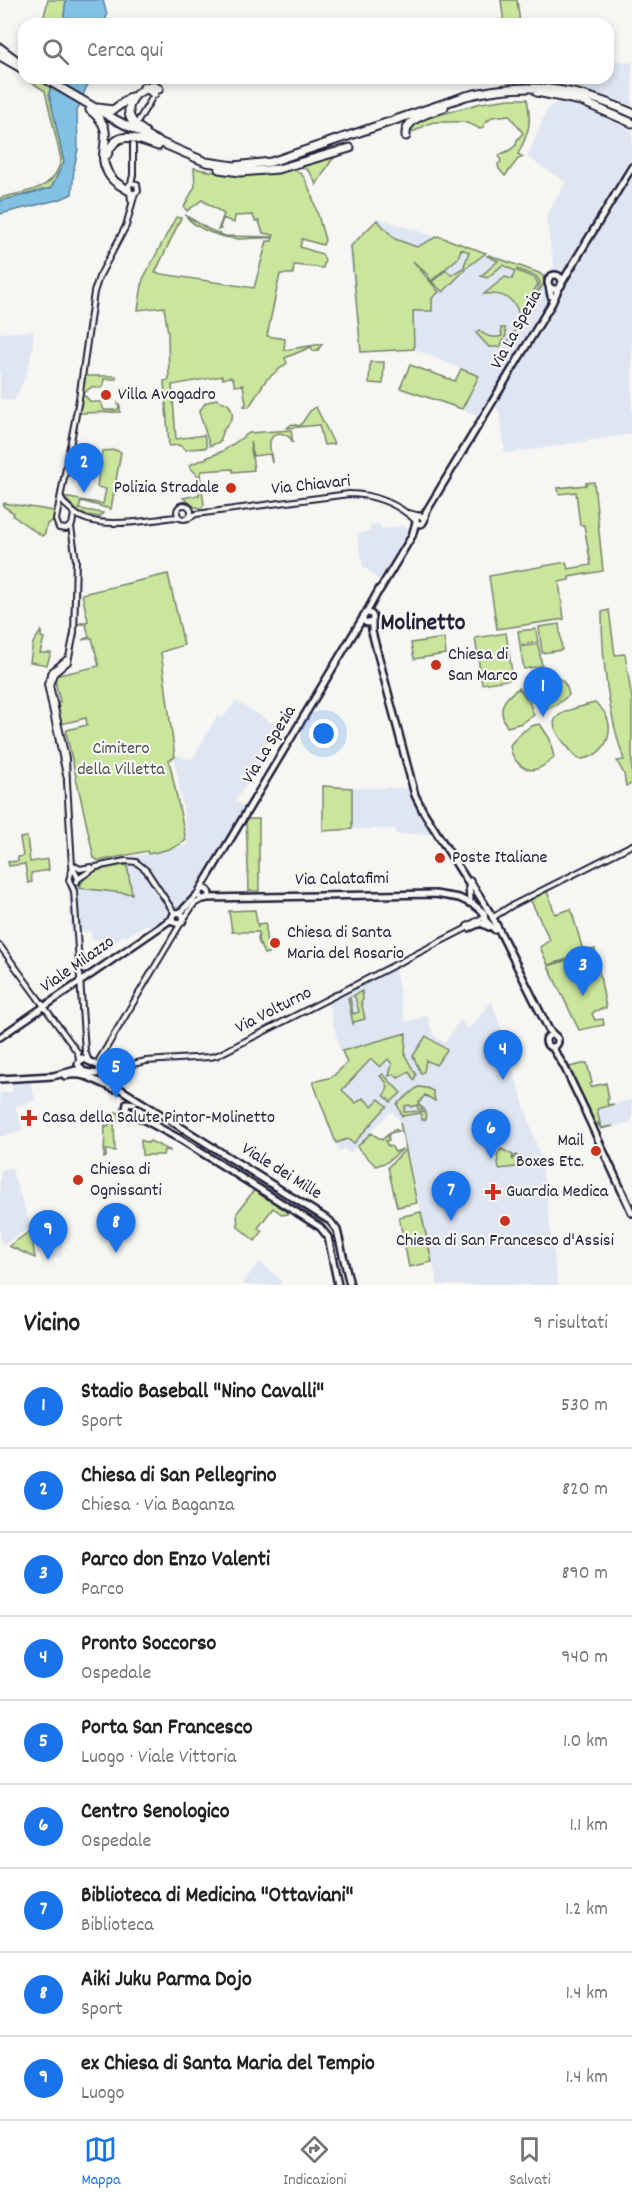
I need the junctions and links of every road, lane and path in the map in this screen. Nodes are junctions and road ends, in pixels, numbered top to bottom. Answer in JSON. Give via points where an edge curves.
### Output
{"nodes":[{"id":1,"x":0,"y":54,"type":"edge"},
{"id":2,"x":18,"y":65,"type":"edge"},
{"id":3,"x":50,"y":84,"type":"edge"},
{"id":4,"x":541,"y":88,"type":"junction"},
{"id":5,"x":156,"y":92,"type":"junction"},
{"id":6,"x":446,"y":106,"type":"junction"},
{"id":7,"x":89,"y":107,"type":"junction"},
{"id":8,"x":632,"y":113,"type":"edge"},
{"id":9,"x":138,"y":123,"type":"dead end"},
{"id":10,"x":632,"y":123,"type":"edge"},
{"id":11,"x":406,"y":136,"type":"dead end"},
{"id":12,"x":133,"y":144,"type":"dead end"},
{"id":13,"x":161,"y":145,"type":"junction"},
{"id":14,"x":350,"y":148,"type":"dead end"},
{"id":15,"x":105,"y":161,"type":"junction"},
{"id":16,"x":632,"y":167,"type":"edge"},
{"id":17,"x":226,"y":170,"type":"junction"},
{"id":18,"x":130,"y":188,"type":"junction"},
{"id":19,"x":581,"y":253,"type":"junction"},
{"id":20,"x":556,"y":275,"type":"junction"},
{"id":21,"x":549,"y":286,"type":"junction"},
{"id":22,"x":560,"y":286,"type":"junction"},
{"id":23,"x":535,"y":330,"type":"junction"},
{"id":24,"x":483,"y":417,"type":"junction"},
{"id":25,"x":60,"y":498,"type":"junction"},
{"id":26,"x":67,"y":507,"type":"junction"},
{"id":27,"x":189,"y":507,"type":"junction"},
{"id":28,"x":177,"y":510,"type":"junction"},
{"id":29,"x":58,"y":511,"type":"junction"},
{"id":30,"x":73,"y":511,"type":"junction"},
{"id":31,"x":218,"y":511,"type":"junction"},
{"id":32,"x":180,"y":518,"type":"junction"},
{"id":33,"x":189,"y":518,"type":"junction"},
{"id":34,"x":88,"y":519,"type":"junction"},
{"id":35,"x":158,"y":519,"type":"junction"},
{"id":36,"x":419,"y":521,"type":"junction"},
{"id":37,"x":71,"y":525,"type":"junction"},
{"id":38,"x":63,"y":529,"type":"junction"},
{"id":39,"x":72,"y":542,"type":"junction"},
{"id":40,"x":373,"y":602,"type":"junction"},
{"id":41,"x":364,"y":615,"type":"junction"},
{"id":42,"x":369,"y":621,"type":"junction"},
{"id":43,"x":358,"y":627,"type":"junction"},
{"id":44,"x":412,"y":782,"type":"junction"},
{"id":45,"x":632,"y":845,"type":"edge"},
{"id":46,"x":72,"y":864,"type":"junction"},
{"id":47,"x":98,"y":866,"type":"junction"},
{"id":48,"x":75,"y":878,"type":"junction"},
{"id":49,"x":207,"y":879,"type":"junction"},
{"id":50,"x":468,"y":882,"type":"junction"},
{"id":51,"x":74,"y":891,"type":"junction"},
{"id":52,"x":200,"y":891,"type":"junction"},
{"id":53,"x":206,"y":895,"type":"junction"},
{"id":54,"x":456,"y":897,"type":"junction"},
{"id":55,"x":473,"y":899,"type":"junction"},
{"id":56,"x":178,"y":917,"type":"junction"},
{"id":57,"x":488,"y":917,"type":"junction"},
{"id":58,"x":469,"y":928,"type":"junction"},
{"id":59,"x":498,"y":934,"type":"junction"},
{"id":60,"x":448,"y":938,"type":"junction"},
{"id":61,"x":0,"y":946,"type":"edge"},
{"id":62,"x":80,"y":981,"type":"junction"},
{"id":63,"x":534,"y":1003,"type":"junction"},
{"id":64,"x":44,"y":1006,"type":"junction"},
{"id":65,"x":554,"y":1035,"type":"junction"},
{"id":66,"x":0,"y":1037,"type":"edge"},
{"id":67,"x":546,"y":1038,"type":"junction"},
{"id":68,"x":555,"y":1045,"type":"junction"},
{"id":69,"x":89,"y":1060,"type":"junction"},
{"id":70,"x":78,"y":1061,"type":"junction"},
{"id":71,"x":101,"y":1069,"type":"junction"},
{"id":72,"x":108,"y":1069,"type":"junction"},
{"id":73,"x":80,"y":1071,"type":"junction"},
{"id":74,"x":90,"y":1073,"type":"junction"},
{"id":75,"x":0,"y":1079,"type":"edge"},
{"id":76,"x":106,"y":1080,"type":"junction"},
{"id":77,"x":114,"y":1089,"type":"junction"},
{"id":78,"x":127,"y":1093,"type":"junction"},
{"id":79,"x":126,"y":1104,"type":"junction"},
{"id":80,"x":134,"y":1107,"type":"junction"},
{"id":81,"x":157,"y":1112,"type":"junction"},
{"id":82,"x":631,"y":1209,"type":"edge"},
{"id":83,"x":338,"y":1285,"type":"edge"},
{"id":84,"x":350,"y":1285,"type":"edge"}],
"edges":[{"from":1,"to":2,"type":"highway"},
{"from":3,"to":7,"type":"highway"},
{"from":4,"to":8,"type":"highway","via":[[594,97]]},
{"from":4,"to":10,"type":"highway","via":[[581,96]]},
{"from":4,"to":13,"type":"highway","via":[[507,88],[466,96],[260,164],[206,162]]},
{"from":5,"to":7,"type":"highway","via":[[153,86],[144,87],[113,110]]},
{"from":5,"to":9,"type":"street"},
{"from":5,"to":13,"type":"highway","via":[[140,91],[130,103],[129,114]]},
{"from":6,"to":10,"type":"highway","via":[[496,94],[552,94]]},
{"from":6,"to":11,"type":"highway","via":[[411,122]]},
{"from":6,"to":17,"type":"highway","via":[[273,165]]},
{"from":7,"to":13,"type":"highway"},
{"from":7,"to":15,"type":"highway","via":[[105,129]]},
{"from":12,"to":18,"type":"street"},
{"from":13,"to":15,"type":"highway","via":[[125,137],[111,146]]},
{"from":13,"to":17,"type":"highway","via":[[196,163]]},
{"from":14,"to":17,"type":"highway","via":[[275,170]]},
{"from":15,"to":18,"type":"highway","via":[[115,182]]},
{"from":16,"to":19,"type":"main road","name":"Via La Spezia"},
{"from":18,"to":25,"type":"street","via":[[131,213],[94,290]]},
{"from":19,"to":20,"type":"main road","name":"Via La Spezia","via":[[567,271]]},
{"from":19,"to":22,"type":"main road","name":"Via La Spezia"},
{"from":20,"to":21,"type":"main road","name":"Via La Spezia","via":[[549,278]]},
{"from":20,"to":22,"type":"main road","name":"Via La Spezia","via":[[561,278]]},
{"from":21,"to":22,"type":"main road","name":"Via La Spezia"},
{"from":21,"to":23,"type":"main road","name":"Via La Spezia","via":[[551,297]]},
{"from":22,"to":23,"type":"main road","name":"Via La Spezia"},
{"from":23,"to":24,"type":"main road","name":"Via La Spezia"},
{"from":23,"to":24,"type":"main road","name":"Via La Spezia"},
{"from":24,"to":36,"type":"main road","name":"Via La Spezia"},
{"from":25,"to":26,"type":"street"},
{"from":25,"to":29,"type":"street"},
{"from":26,"to":29,"type":"street"},
{"from":26,"to":30,"type":"street"},
{"from":27,"to":28,"type":"street","via":[[182,505]]},
{"from":27,"to":31,"type":"street","name":"Via Chiavari","via":[[196,511]]},
{"from":27,"to":33,"type":"street"},
{"from":28,"to":32,"type":"street"},
{"from":28,"to":35,"type":"street"},
{"from":29,"to":38,"type":"street","via":[[57,524]]},
{"from":30,"to":34,"type":"street"},
{"from":30,"to":37,"type":"street"},
{"from":31,"to":33,"type":"street","name":"Via Chiavari"},
{"from":31,"to":36,"type":"street","name":"Via Chiavari","via":[[352,494],[378,499]]},
{"from":32,"to":33,"type":"street"},
{"from":32,"to":35,"type":"street"},
{"from":34,"to":35,"type":"street","via":[[119,523]]},
{"from":34,"to":37,"type":"street"},
{"from":36,"to":40,"type":"main road","name":"Via La Spezia"},
{"from":37,"to":38,"type":"street"},
{"from":37,"to":39,"type":"street"},
{"from":38,"to":39,"type":"street"},
{"from":39,"to":46,"type":"street","via":[[76,595],[70,657],[52,671],[47,683],[67,782]]},
{"from":40,"to":41,"type":"main road","name":"Via La Spezia"},
{"from":40,"to":42,"type":"main road","name":"Via La Spezia"},
{"from":41,"to":42,"type":"main road","via":[[363,620]]},
{"from":41,"to":43,"type":"main road","name":"Via La Spezia"},
{"from":42,"to":43,"type":"main road","name":"Via La Spezia"},
{"from":42,"to":44,"type":"main road"},
{"from":43,"to":49,"type":"main road","name":"Via La Spezia"},
{"from":44,"to":50,"type":"main road","via":[[421,808]]},
{"from":44,"to":55,"type":"main road"},
{"from":45,"to":57,"type":"street","name":"Via Volturno"},
{"from":46,"to":47,"type":"street","via":[[80,869]]},
{"from":46,"to":48,"type":"street"},
{"from":47,"to":48,"type":"street"},
{"from":47,"to":56,"type":"street","via":[[125,861],[140,864]]},
{"from":48,"to":51,"type":"street"},
{"from":48,"to":51,"type":"street","via":[[71,883]]},
{"from":49,"to":52,"type":"main road","name":"Via La Spezia"},
{"from":49,"to":53,"type":"main road"},
{"from":50,"to":54,"type":"main road","via":[[465,893]]},
{"from":50,"to":55,"type":"main road"},
{"from":51,"to":62,"type":"street"},
{"from":52,"to":53,"type":"main road","via":[[204,889]]},
{"from":52,"to":53,"type":"main road","via":[[200,897]]},
{"from":52,"to":56,"type":"main road","name":"Via La Spezia"},
{"from":53,"to":54,"type":"main road","name":"Via Calatafimi"},
{"from":53,"to":56,"type":"street","name":"Via La Spezia"},
{"from":54,"to":55,"type":"main road","name":"Via Calatafimi"},
{"from":54,"to":55,"type":"main road","name":"Via Calatafimi"},
{"from":55,"to":57,"type":"main road"},
{"from":55,"to":57,"type":"main road","name":"Via Calatafimi"},
{"from":56,"to":62,"type":"main road","name":"Viale Milazzo"},
{"from":56,"to":71,"type":"street","name":"Via La Spezia","via":[[99,1060]]},
{"from":57,"to":58,"type":"street","name":"Via Volturno"},
{"from":57,"to":59,"type":"main road"},
{"from":57,"to":60,"type":"street","name":"Via Volturno"},
{"from":58,"to":59,"type":"main road","via":[[483,923]]},
{"from":58,"to":60,"type":"street","name":"Via Volturno"},
{"from":59,"to":63,"type":"main road"},
{"from":60,"to":72,"type":"street","name":"Via Volturno","via":[[218,1055],[150,1060]]},
{"from":61,"to":64,"type":"street"},
{"from":62,"to":64,"type":"main road","name":"Viale Milazzo"},
{"from":62,"to":69,"type":"street"},
{"from":63,"to":65,"type":"main road"},
{"from":63,"to":67,"type":"main road"},
{"from":64,"to":66,"type":"main road","name":"Viale Milazzo"},
{"from":64,"to":70,"type":"street","via":[[78,1052]]},
{"from":65,"to":67,"type":"main road"},
{"from":65,"to":68,"type":"main road"},
{"from":67,"to":68,"type":"main road","via":[[547,1044]]},
{"from":68,"to":82,"type":"main road"},
{"from":69,"to":70,"type":"main road"},
{"from":69,"to":71,"type":"main road"},
{"from":70,"to":73,"type":"main road"},
{"from":71,"to":72,"type":"street","name":"Via Volturno"},
{"from":71,"to":74,"type":"main road","via":[[97,1074]]},
{"from":71,"to":76,"type":"main road","name":"Viale dei Mille"},
{"from":72,"to":76,"type":"main road"},
{"from":73,"to":74,"type":"main road"},
{"from":73,"to":75,"type":"main road"},
{"from":73,"to":77,"type":"main road"},
{"from":74,"to":77,"type":"main road"},
{"from":76,"to":78,"type":"main road","name":"Viale dei Mille"},
{"from":77,"to":79,"type":"main road","via":[[125,1096]]},
{"from":78,"to":80,"type":"main road"},
{"from":78,"to":81,"type":"main road","name":"Viale dei Mille"},
{"from":79,"to":80,"type":"main road","via":[[130,1102]]},
{"from":79,"to":80,"type":"main road","via":[[126,1110]]},
{"from":80,"to":81,"type":"main road"},
{"from":80,"to":83,"type":"main road","via":[[320,1227],[328,1237]]},
{"from":81,"to":84,"type":"main road","name":"Viale dei Mille","via":[[330,1221],[337,1230]]}]}
